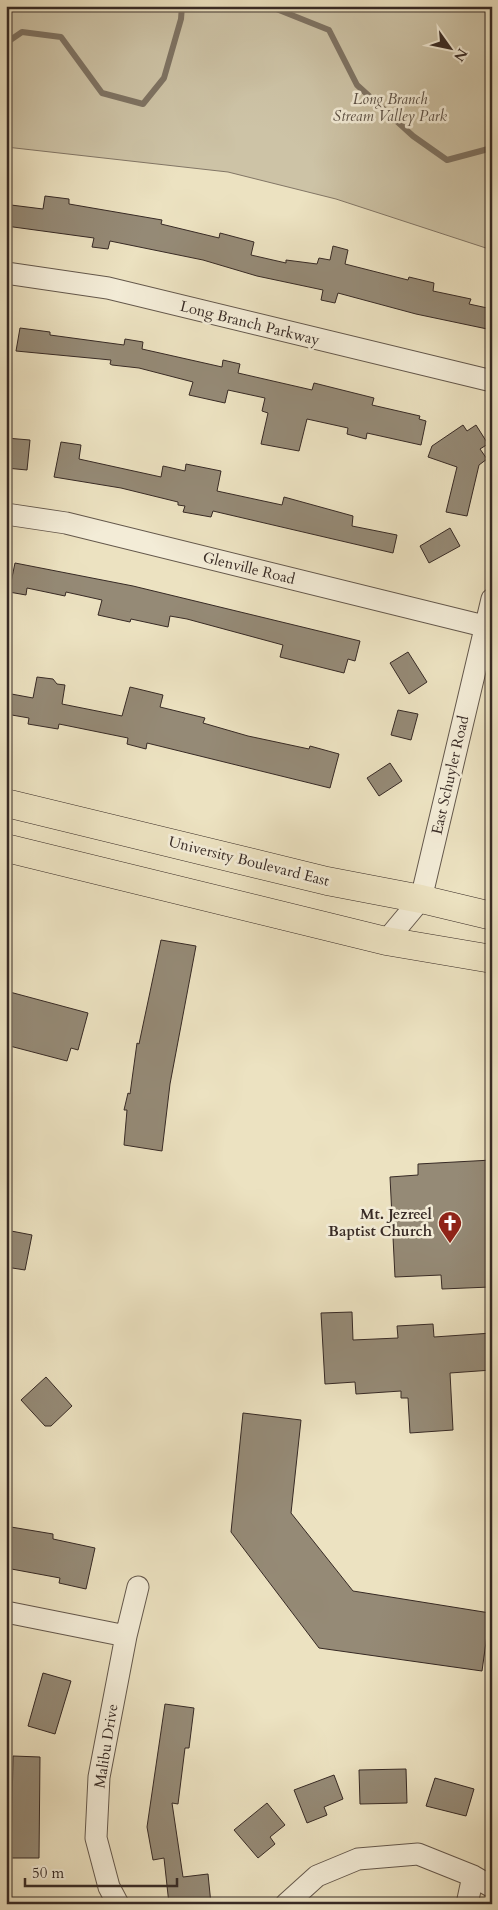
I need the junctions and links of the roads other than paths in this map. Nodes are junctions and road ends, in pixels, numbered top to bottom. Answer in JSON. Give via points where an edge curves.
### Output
{"nodes":[{"id":1,"x":6,"y":273,"type":"edge"},
{"id":2,"x":492,"y":381,"type":"edge"},
{"id":3,"x":6,"y":514,"type":"edge"},
{"id":4,"x":492,"y":599,"type":"edge"},
{"id":5,"x":488,"y":627,"type":"edge"},
{"id":6,"x":6,"y":803,"type":"edge"},
{"id":7,"x":6,"y":848,"type":"edge"},
{"id":8,"x":421,"y":899,"type":"junction"},
{"id":9,"x":492,"y":916,"type":"edge"},
{"id":10,"x":386,"y":941,"type":"junction"},
{"id":11,"x":492,"y":959,"type":"edge"},
{"id":12,"x":138,"y":1586,"type":"dead end"},
{"id":13,"x":6,"y":1612,"type":"edge"},
{"id":14,"x":126,"y":1636,"type":"junction"},
{"id":15,"x":473,"y":1876,"type":"junction"},
{"id":16,"x":492,"y":1887,"type":"edge"},
{"id":17,"x":118,"y":1904,"type":"edge"},
{"id":18,"x":286,"y":1904,"type":"edge"},
{"id":19,"x":467,"y":1904,"type":"edge"}],
"edges":[{"from":1,"to":2,"type":"street","name":"Long Branch Parkway","via":[[108,288]]},
{"from":3,"to":5,"type":"street","name":"Glenville Road","via":[[66,523]]},
{"from":4,"to":5,"type":"street","name":"East Schuyler Road"},
{"from":5,"to":8,"type":"street","name":"East Schuyler Road"},
{"from":6,"to":8,"type":"main road","name":"University Boulevard East","via":[[328,881]]},
{"from":7,"to":10,"type":"main road"},
{"from":8,"to":9,"type":"main road","name":"University Boulevard East"},
{"from":8,"to":10,"type":"street","name":"East Schuyler Road"},
{"from":10,"to":11,"type":"main road"},
{"from":12,"to":14,"type":"street","name":"Malibu Drive"},
{"from":13,"to":14,"type":"street"},
{"from":14,"to":17,"type":"street","name":"Malibu Drive","via":[[99,1777],[96,1838],[109,1887]]},
{"from":15,"to":16,"type":"street"},
{"from":15,"to":18,"type":"street","via":[[418,1854],[358,1859],[318,1876]]},
{"from":15,"to":19,"type":"street"}]}
